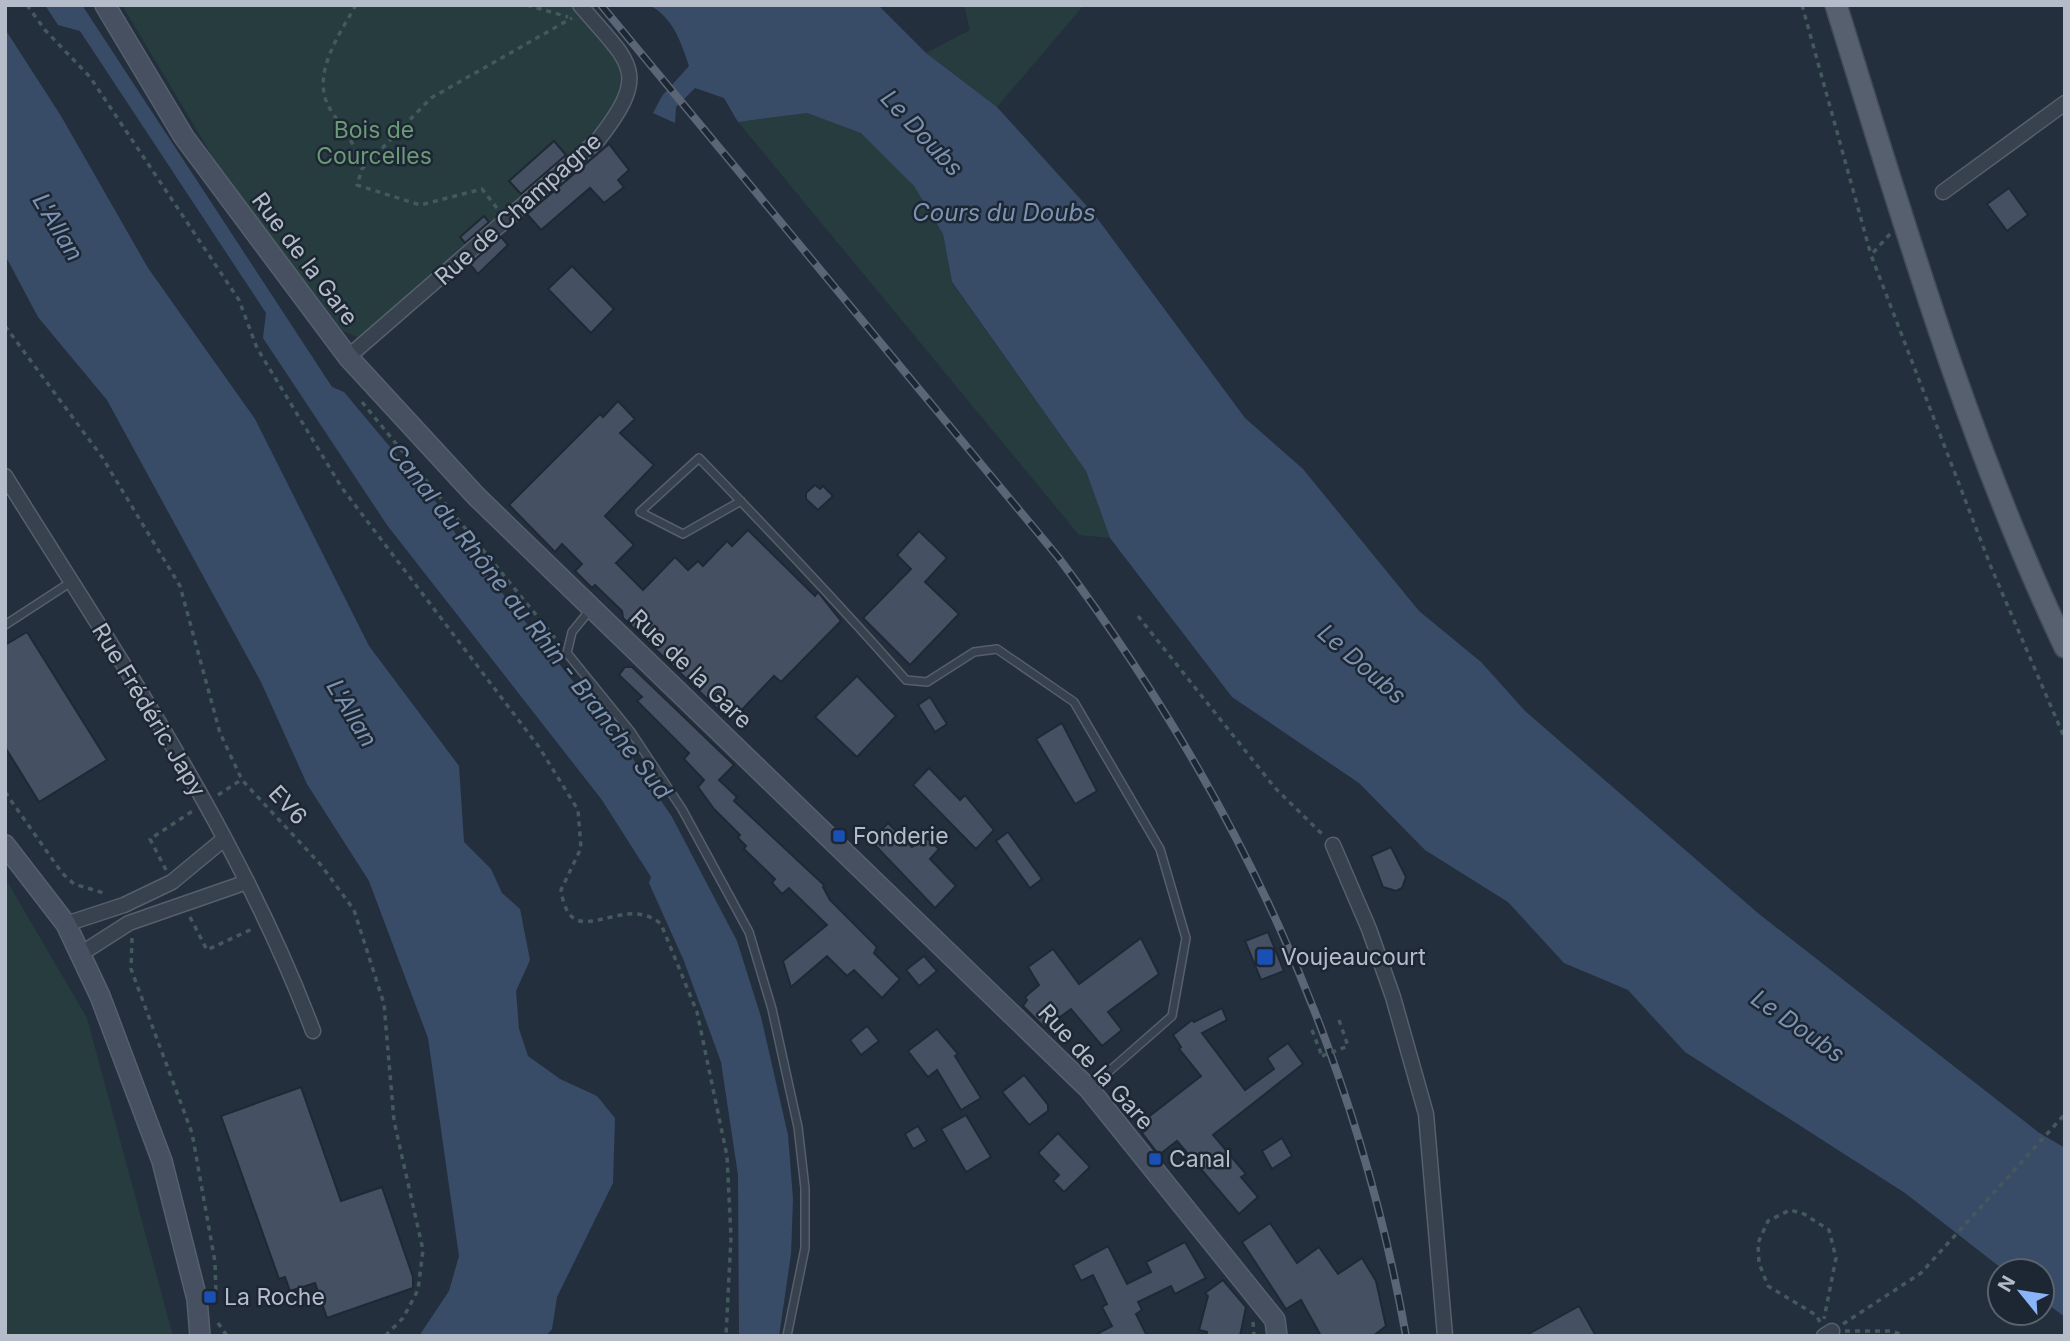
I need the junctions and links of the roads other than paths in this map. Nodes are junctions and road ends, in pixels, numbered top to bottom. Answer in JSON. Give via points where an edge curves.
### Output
{"nodes":[{"id":1,"x":104,"y":5,"type":"edge"},
{"id":2,"x":580,"y":5,"type":"edge"},
{"id":3,"x":1836,"y":5,"type":"edge"},
{"id":4,"x":2065,"y":103,"type":"edge"},
{"id":5,"x":1943,"y":192,"type":"dead end"},
{"id":6,"x":348,"y":357,"type":"junction"},
{"id":7,"x":5,"y":476,"type":"edge"},
{"id":8,"x":741,"y":501,"type":"junction"},
{"id":9,"x":71,"y":582,"type":"junction"},
{"id":10,"x":592,"y":608,"type":"junction"},
{"id":11,"x":5,"y":625,"type":"edge"},
{"id":12,"x":2065,"y":648,"type":"edge"},
{"id":13,"x":225,"y":839,"type":"junction"},
{"id":14,"x":5,"y":845,"type":"edge"},
{"id":15,"x":1333,"y":845,"type":"road end"},
{"id":16,"x":247,"y":882,"type":"junction"},
{"id":17,"x":66,"y":924,"type":"junction"},
{"id":18,"x":82,"y":953,"type":"junction"},
{"id":19,"x":313,"y":1031,"type":"dead end"},
{"id":20,"x":1089,"y":1089,"type":"junction"},
{"id":21,"x":200,"y":1336,"type":"edge"},
{"id":22,"x":787,"y":1336,"type":"edge"},
{"id":23,"x":1277,"y":1336,"type":"edge"},
{"id":24,"x":1445,"y":1336,"type":"edge"}],
"edges":[{"from":1,"to":6,"type":"main road","name":"Rue de la Gare","via":[[184,137]]},
{"from":2,"to":6,"type":"street","name":"Rue de Champagne","via":[[629,64],[629,92],[619,113],[598,140]]},
{"from":3,"to":12,"type":"main road","via":[[1964,405]]},
{"from":4,"to":5,"type":"street"},
{"from":6,"to":10,"type":"main road","name":"Rue de la Gare","via":[[476,496]]},
{"from":7,"to":9,"type":"street","name":"Rue Frédéric Japy"},
{"from":8,"to":8,"type":"lane","via":[[699,457],[640,512],[683,534]]},
{"from":8,"to":20,"type":"lane","via":[[906,680],[927,682],[974,652],[997,649],[1074,702],[1160,849],[1186,938],[1172,1016]]},
{"from":9,"to":11,"type":"lane"},
{"from":9,"to":13,"type":"street","name":"Rue Frédéric Japy","via":[[185,765]]},
{"from":10,"to":20,"type":"main road","name":"Rue de la Gare"},
{"from":10,"to":22,"type":"lane","via":[[572,632],[567,653],[631,732],[682,809],[749,932],[772,1009],[798,1127],[805,1188],[805,1248]]},
{"from":13,"to":16,"type":"street","name":"Rue Frédéric Japy"},
{"from":13,"to":17,"type":"street","via":[[172,882],[124,905]]},
{"from":14,"to":17,"type":"main road"},
{"from":15,"to":24,"type":"street","via":[[1389,986],[1426,1114]]},
{"from":16,"to":18,"type":"street","via":[[129,923]]},
{"from":16,"to":19,"type":"street","name":"Rue Frédéric Japy","via":[[277,940]]},
{"from":17,"to":18,"type":"main road"},
{"from":18,"to":21,"type":"main road","via":[[162,1161],[197,1299]]},
{"from":20,"to":23,"type":"main road","name":"Rue de la Gare","via":[[1275,1320]]}]}
